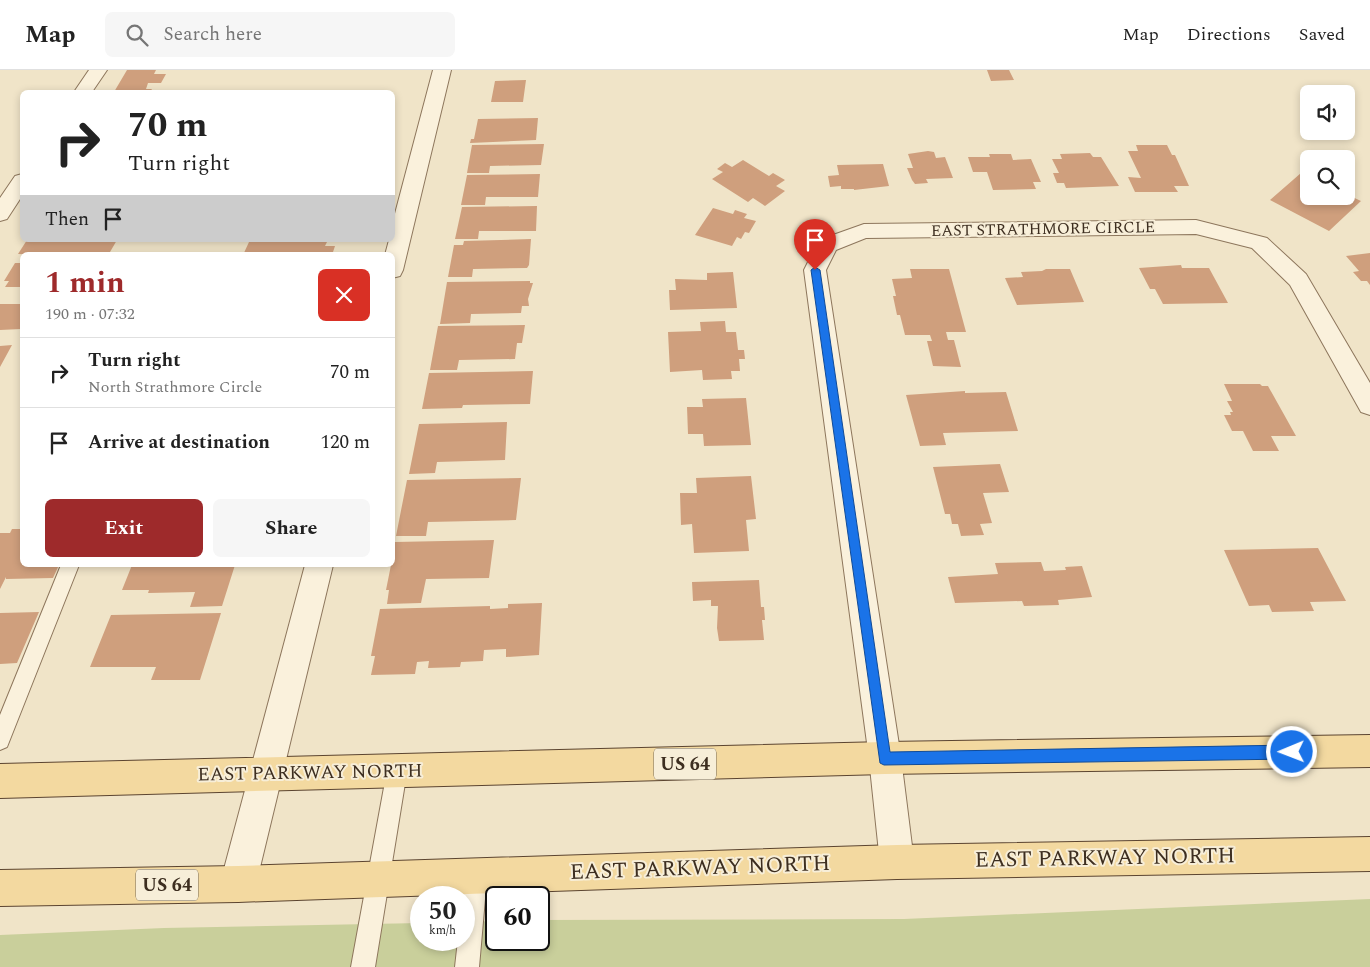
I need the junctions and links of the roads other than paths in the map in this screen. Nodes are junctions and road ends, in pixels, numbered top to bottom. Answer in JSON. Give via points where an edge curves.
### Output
{"nodes":[{"id":1,"x":98,"y":70,"type":"edge"},
{"id":2,"x":442,"y":70,"type":"edge"},
{"id":3,"x":84,"y":90,"type":"edge"},
{"id":4,"x":20,"y":184,"type":"edge"},
{"id":5,"x":0,"y":214,"type":"edge"},
{"id":6,"x":395,"y":258,"type":"edge"},
{"id":7,"x":1370,"y":405,"type":"edge"},
{"id":8,"x":69,"y":567,"type":"edge"},
{"id":9,"x":319,"y":567,"type":"edge"},
{"id":10,"x":0,"y":740,"type":"edge"},
{"id":11,"x":1370,"y":751,"type":"edge"},
{"id":12,"x":884,"y":758,"type":"junction"},
{"id":13,"x":397,"y":771,"type":"junction"},
{"id":14,"x":267,"y":774,"type":"junction"},
{"id":15,"x":0,"y":781,"type":"edge"},
{"id":16,"x":1370,"y":854,"type":"edge"},
{"id":17,"x":896,"y":862,"type":"junction"},
{"id":18,"x":476,"y":876,"type":"junction"},
{"id":19,"x":378,"y":879,"type":"junction"},
{"id":20,"x":238,"y":884,"type":"junction"},
{"id":21,"x":0,"y":888,"type":"edge"},
{"id":22,"x":363,"y":967,"type":"edge"},
{"id":23,"x":467,"y":967,"type":"edge"}],
"edges":[{"from":1,"to":3,"type":"street"},
{"from":2,"to":6,"type":"street"},
{"from":4,"to":5,"type":"street"},
{"from":7,"to":12,"type":"street","name":"EAST STRATHMORE CIRCLE","via":[[1298,280],[1259,243],[1196,227],[864,231],[827,245],[815,270]]},
{"from":8,"to":10,"type":"lane"},
{"from":9,"to":14,"type":"street"},
{"from":11,"to":12,"type":"main road","name":"EAST PARKWAY NORTH","number":"US 64"},
{"from":12,"to":13,"type":"main road","name":"EAST PARKWAY NORTH","number":"US 64"},
{"from":12,"to":17,"type":"street"},
{"from":13,"to":14,"type":"main road","name":"EAST PARKWAY NORTH","number":"US 64"},
{"from":13,"to":19,"type":"lane"},
{"from":14,"to":15,"type":"main road","name":"EAST PARKWAY NORTH","number":"US 64"},
{"from":14,"to":20,"type":"street"},
{"from":16,"to":17,"type":"main road","name":"EAST PARKWAY NORTH","number":"US 64"},
{"from":17,"to":18,"type":"main road","name":"EAST PARKWAY NORTH","number":"US 64"},
{"from":18,"to":19,"type":"main road","name":"EAST PARKWAY NORTH","number":"US 64"},
{"from":18,"to":23,"type":"lane"},
{"from":19,"to":20,"type":"main road","name":"EAST PARKWAY NORTH","number":"US 64"},
{"from":19,"to":22,"type":"lane"},
{"from":20,"to":21,"type":"main road","name":"EAST PARKWAY NORTH","number":"US 64"}]}
